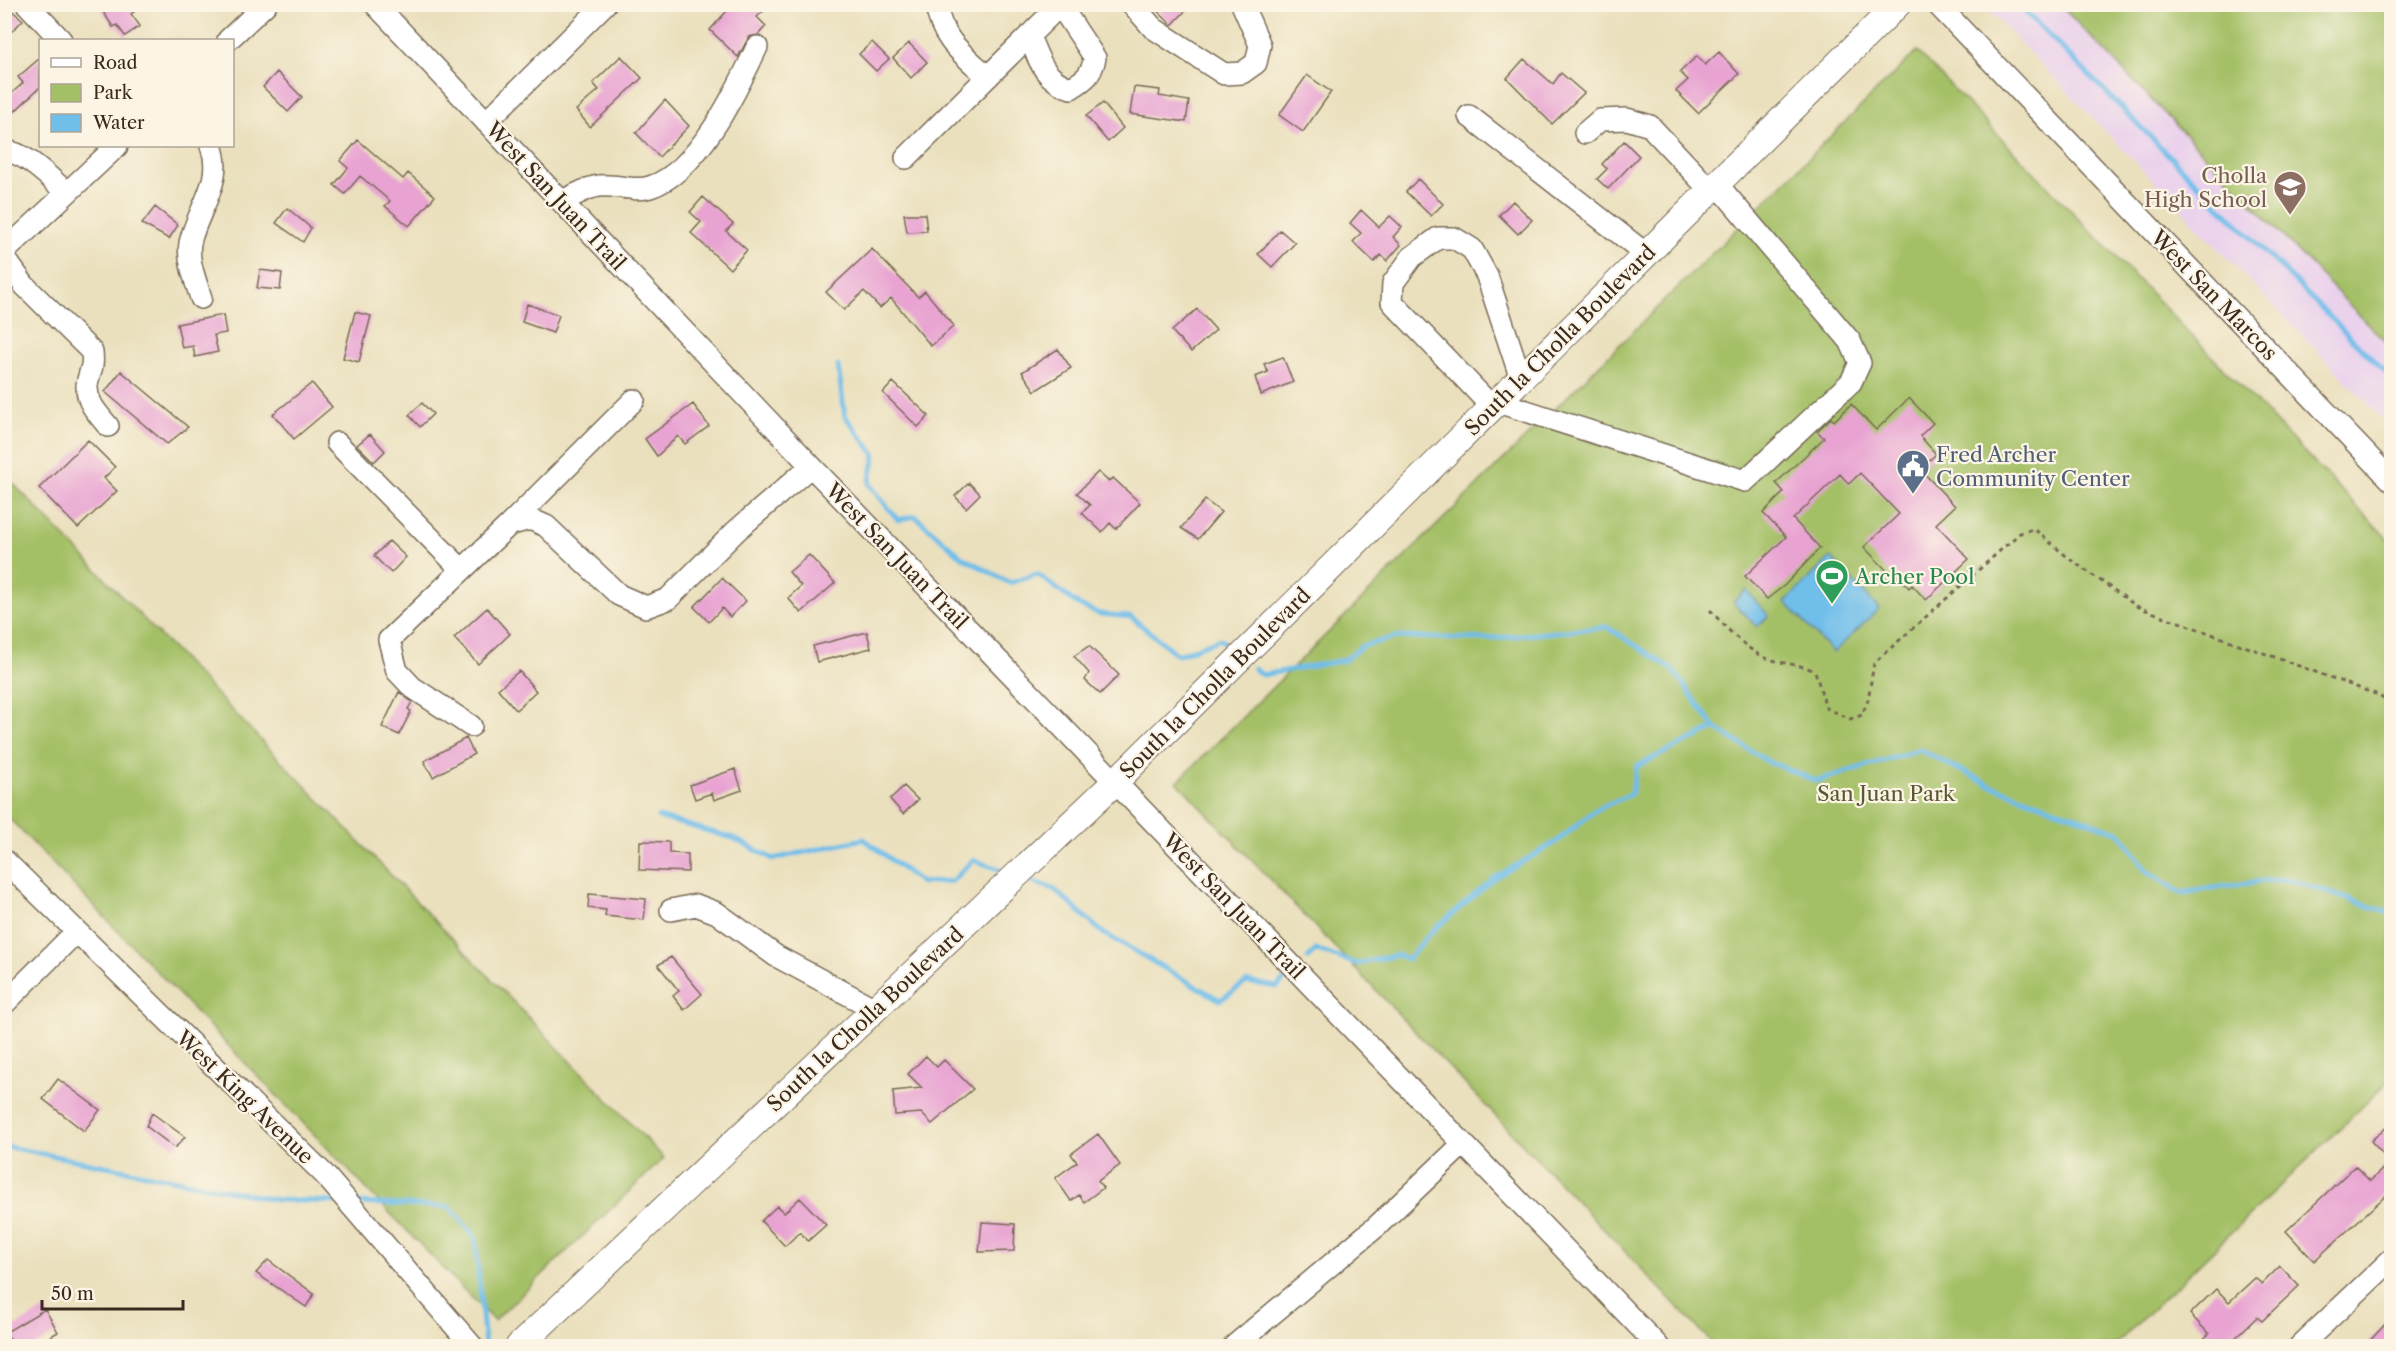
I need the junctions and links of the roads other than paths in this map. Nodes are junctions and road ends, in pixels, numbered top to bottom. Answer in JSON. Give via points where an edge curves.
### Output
{"nodes":[{"id":1,"x":27,"y":4,"type":"edge"},
{"id":2,"x":266,"y":4,"type":"edge"},
{"id":3,"x":375,"y":4,"type":"edge"},
{"id":4,"x":605,"y":4,"type":"edge"},
{"id":5,"x":936,"y":4,"type":"edge"},
{"id":6,"x":1132,"y":4,"type":"edge"},
{"id":7,"x":1242,"y":4,"type":"edge"},
{"id":8,"x":1898,"y":4,"type":"edge"},
{"id":9,"x":1937,"y":4,"type":"edge"},
{"id":10,"x":1061,"y":5,"type":"edge"},
{"id":11,"x":1029,"y":36,"type":"junction"},
{"id":12,"x":60,"y":39,"type":"edge"},
{"id":13,"x":229,"y":39,"type":"edge"},
{"id":14,"x":757,"y":47,"type":"dead end"},
{"id":15,"x":988,"y":77,"type":"junction"},
{"id":16,"x":1469,"y":116,"type":"dead end"},
{"id":17,"x":486,"y":122,"type":"junction"},
{"id":18,"x":1585,"y":133,"type":"dead end"},
{"id":19,"x":116,"y":147,"type":"edge"},
{"id":20,"x":211,"y":147,"type":"edge"},
{"id":21,"x":4,"y":152,"type":"edge"},
{"id":22,"x":906,"y":158,"type":"dead end"},
{"id":23,"x":1714,"y":188,"type":"junction"},
{"id":24,"x":67,"y":193,"type":"junction"},
{"id":25,"x":561,"y":201,"type":"junction"},
{"id":26,"x":4,"y":252,"type":"edge"},
{"id":27,"x":1646,"y":254,"type":"junction"},
{"id":28,"x":4,"y":257,"type":"edge"},
{"id":29,"x":201,"y":298,"type":"dead end"},
{"id":30,"x":1521,"y":379,"type":"junction"},
{"id":31,"x":634,"y":400,"type":"dead end"},
{"id":32,"x":1495,"y":405,"type":"junction"},
{"id":33,"x":108,"y":426,"type":"dead end"},
{"id":34,"x":338,"y":443,"type":"dead end"},
{"id":35,"x":811,"y":466,"type":"junction"},
{"id":36,"x":2391,"y":481,"type":"edge"},
{"id":37,"x":509,"y":525,"type":"junction"},
{"id":38,"x":462,"y":570,"type":"junction"},
{"id":39,"x":471,"y":726,"type":"dead end"},
{"id":40,"x":1115,"y":782,"type":"junction"},
{"id":41,"x":7,"y":866,"type":"edge"},
{"id":42,"x":671,"y":910,"type":"dead end"},
{"id":43,"x":75,"y":932,"type":"junction"},
{"id":44,"x":8,"y":996,"type":"edge"},
{"id":45,"x":875,"y":1009,"type":"junction"},
{"id":46,"x":1463,"y":1144,"type":"junction"},
{"id":47,"x":2391,"y":1259,"type":"edge"},
{"id":48,"x":472,"y":1347,"type":"edge"},
{"id":49,"x":519,"y":1347,"type":"edge"},
{"id":50,"x":1234,"y":1347,"type":"edge"},
{"id":51,"x":1658,"y":1347,"type":"edge"},
{"id":52,"x":2300,"y":1347,"type":"edge"}],
"edges":[{"from":1,"to":12,"type":"street"},
{"from":2,"to":13,"type":"street"},
{"from":3,"to":17,"type":"street","name":"West San Juan Trail"},
{"from":4,"to":17,"type":"street"},
{"from":5,"to":15,"type":"street","via":[[940,28]]},
{"from":6,"to":7,"type":"street","via":[[1153,27],[1224,74],[1242,73],[1256,63],[1260,45]]},
{"from":8,"to":23,"type":"main road","name":"South la Cholla Boulevard"},
{"from":9,"to":36,"type":"street","name":"West San Marcos"},
{"from":10,"to":11,"type":"street"},
{"from":10,"to":11,"type":"street","via":[[1095,58],[1087,78],[1071,88],[1057,84],[1043,68]]},
{"from":11,"to":15,"type":"street"},
{"from":14,"to":25,"type":"street","via":[[734,96],[695,152],[669,178],[648,188],[598,186]]},
{"from":15,"to":22,"type":"street"},
{"from":16,"to":27,"type":"street"},
{"from":17,"to":25,"type":"street","name":"West San Juan Trail"},
{"from":18,"to":23,"type":"street","via":[[1600,120],[1628,119],[1650,126]]},
{"from":19,"to":24,"type":"street"},
{"from":20,"to":29,"type":"street","via":[[217,160],[207,202],[190,244]]},
{"from":21,"to":24,"type":"street","via":[[10,151],[36,165]]},
{"from":23,"to":27,"type":"main road","name":"South la Cholla Boulevard"},
{"from":23,"to":32,"type":"street","via":[[1850,341],[1860,363],[1851,382],[1745,481]]},
{"from":24,"to":26,"type":"street"},
{"from":25,"to":35,"type":"street","name":"West San Juan Trail"},
{"from":27,"to":30,"type":"main road","name":"South la Cholla Boulevard"},
{"from":28,"to":33,"type":"street","via":[[24,285],[92,352],[94,368],[87,383],[89,402]]},
{"from":30,"to":32,"type":"main road","name":"South la Cholla Boulevard"},
{"from":30,"to":32,"type":"street","via":[[1487,276],[1472,249],[1455,238],[1438,238],[1412,257],[1393,283],[1392,302]]},
{"from":31,"to":37,"type":"street"},
{"from":32,"to":40,"type":"main road","name":"South la Cholla Boulevard"},
{"from":34,"to":38,"type":"street"},
{"from":35,"to":37,"type":"street","name":"West San Juan Trail","via":[[736,531],[668,599],[646,608],[620,595],[546,526],[530,519]]},
{"from":35,"to":40,"type":"street","name":"West San Juan Trail"},
{"from":37,"to":38,"type":"street"},
{"from":38,"to":39,"type":"street","via":[[389,640],[397,671],[412,687]]},
{"from":40,"to":45,"type":"main road","name":"South la Cholla Boulevard"},
{"from":40,"to":46,"type":"street","name":"West San Juan Trail"},
{"from":41,"to":43,"type":"street","name":"West King Avenue"},
{"from":42,"to":45,"type":"street","via":[[696,905],[717,913],[776,956]]},
{"from":43,"to":44,"type":"street"},
{"from":43,"to":48,"type":"street","name":"West King Avenue","via":[[324,1174]]},
{"from":45,"to":49,"type":"main road","name":"South la Cholla Boulevard"},
{"from":46,"to":50,"type":"street","via":[[1377,1226]]},
{"from":46,"to":51,"type":"street","name":"West San Juan Trail"},
{"from":47,"to":52,"type":"street"}]}
